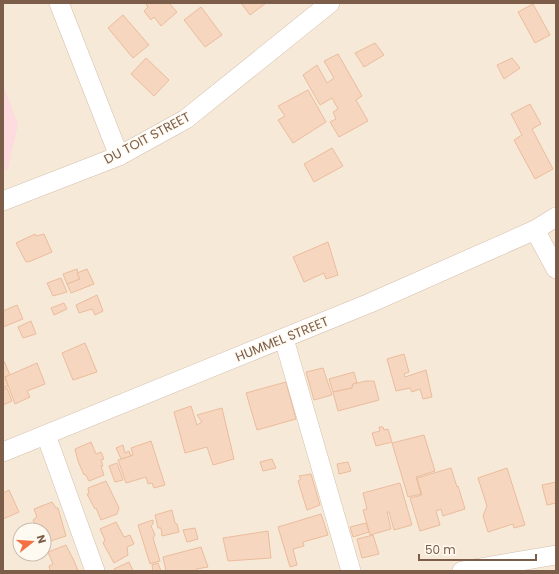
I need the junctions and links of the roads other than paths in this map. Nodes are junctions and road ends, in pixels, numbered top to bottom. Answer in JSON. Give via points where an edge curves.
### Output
{"nodes":[{"id":1,"x":59,"y":3,"type":"edge"},
{"id":2,"x":330,"y":3,"type":"edge"},
{"id":3,"x":119,"y":156,"type":"junction"},
{"id":4,"x":3,"y":200,"type":"edge"},
{"id":5,"x":556,"y":217,"type":"edge"},
{"id":6,"x":535,"y":230,"type":"junction"},
{"id":7,"x":556,"y":269,"type":"edge"},
{"id":8,"x":284,"y":339,"type":"junction"},
{"id":9,"x":46,"y":435,"type":"junction"},
{"id":10,"x":3,"y":452,"type":"edge"},
{"id":11,"x":556,"y":555,"type":"edge"},
{"id":12,"x":95,"y":571,"type":"edge"},
{"id":13,"x":351,"y":571,"type":"edge"},
{"id":14,"x":462,"y":571,"type":"edge"}],
"edges":[{"from":1,"to":3,"type":"street"},
{"from":2,"to":3,"type":"street","name":"DU TOIT STREET","via":[[186,119]]},
{"from":3,"to":4,"type":"street","name":"DU TOIT STREET"},
{"from":5,"to":6,"type":"street","name":"HUMMEL STREET"},
{"from":6,"to":7,"type":"street"},
{"from":6,"to":8,"type":"street","name":"HUMMEL STREET"},
{"from":8,"to":9,"type":"street","name":"HUMMEL STREET"},
{"from":8,"to":13,"type":"street"},
{"from":9,"to":10,"type":"street","name":"HUMMEL STREET"},
{"from":9,"to":12,"type":"street"},
{"from":11,"to":14,"type":"street"}]}
